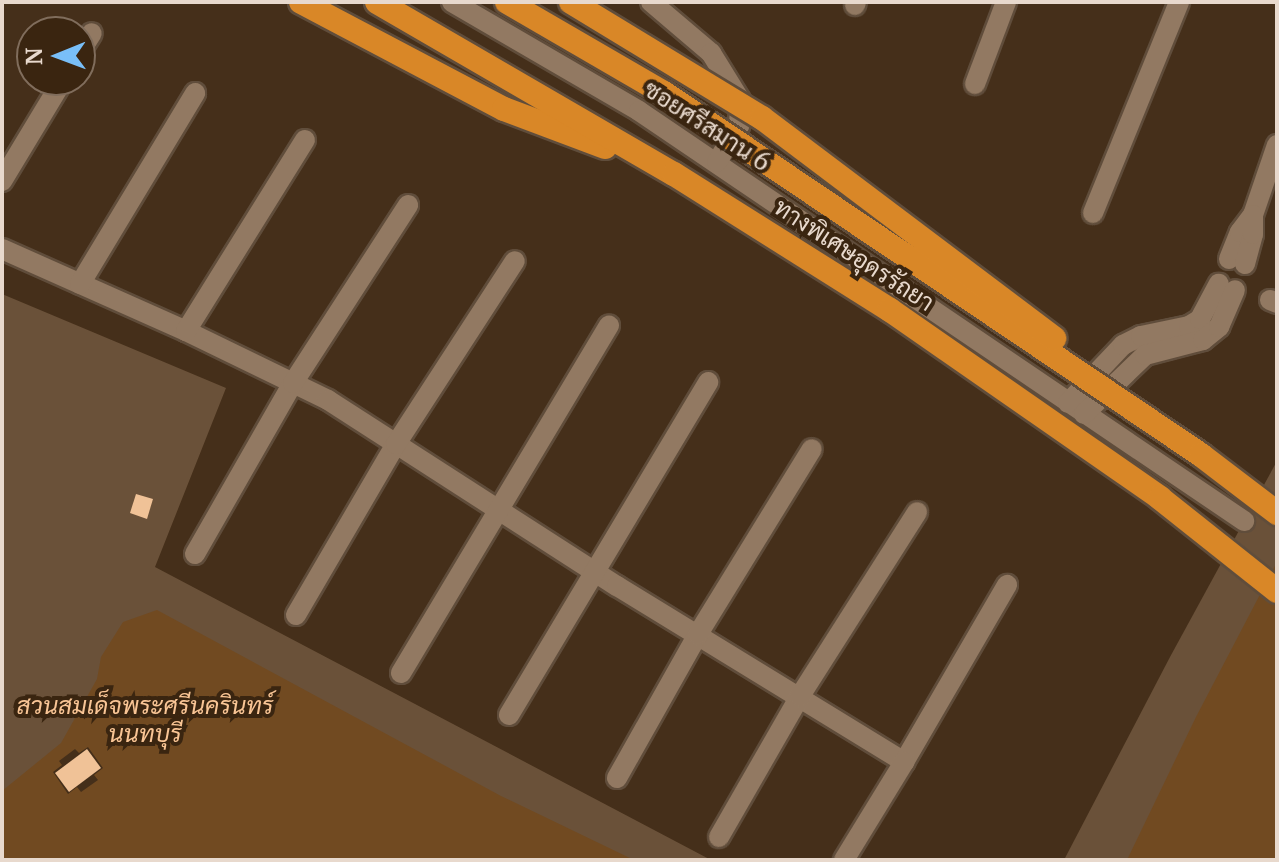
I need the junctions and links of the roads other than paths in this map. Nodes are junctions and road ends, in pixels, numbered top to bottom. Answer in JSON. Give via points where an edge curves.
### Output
{"nodes":[{"id":1,"x":301,"y":2,"type":"edge"},
{"id":2,"x":377,"y":2,"type":"edge"},
{"id":3,"x":452,"y":2,"type":"edge"},
{"id":4,"x":507,"y":2,"type":"edge"},
{"id":5,"x":571,"y":2,"type":"edge"},
{"id":6,"x":651,"y":2,"type":"edge"},
{"id":7,"x":1006,"y":2,"type":"edge"},
{"id":8,"x":1179,"y":2,"type":"edge"},
{"id":9,"x":975,"y":84,"type":"dead end"},
{"id":10,"x":195,"y":93,"type":"dead end"},
{"id":11,"x":53,"y":96,"type":"edge"},
{"id":12,"x":305,"y":140,"type":"dead end"},
{"id":13,"x":1277,"y":145,"type":"edge"},
{"id":14,"x":717,"y":162,"type":"junction"},
{"id":15,"x":674,"y":174,"type":"junction"},
{"id":16,"x":2,"y":181,"type":"edge"},
{"id":17,"x":408,"y":205,"type":"dead end"},
{"id":18,"x":1093,"y":213,"type":"dead end"},
{"id":19,"x":2,"y":249,"type":"edge"},
{"id":20,"x":515,"y":261,"type":"dead end"},
{"id":21,"x":1237,"y":261,"type":"dead end"},
{"id":22,"x":80,"y":284,"type":"junction"},
{"id":23,"x":1224,"y":295,"type":"dead end"},
{"id":24,"x":609,"y":325,"type":"dead end"},
{"id":25,"x":186,"y":331,"type":"junction"},
{"id":26,"x":708,"y":382,"type":"dead end"},
{"id":27,"x":293,"y":383,"type":"junction"},
{"id":28,"x":1076,"y":408,"type":"junction"},
{"id":29,"x":396,"y":444,"type":"junction"},
{"id":30,"x":812,"y":449,"type":"dead end"},
{"id":31,"x":1201,"y":455,"type":"junction"},
{"id":32,"x":498,"y":510,"type":"junction"},
{"id":33,"x":917,"y":512,"type":"dead end"},
{"id":34,"x":1277,"y":513,"type":"edge"},
{"id":35,"x":1244,"y":521,"type":"dead end"},
{"id":36,"x":195,"y":554,"type":"dead end"},
{"id":37,"x":594,"y":571,"type":"junction"},
{"id":38,"x":1007,"y":585,"type":"dead end"},
{"id":39,"x":1277,"y":591,"type":"edge"},
{"id":40,"x":296,"y":615,"type":"dead end"},
{"id":41,"x":698,"y":634,"type":"junction"},
{"id":42,"x":401,"y":673,"type":"dead end"},
{"id":43,"x":800,"y":696,"type":"junction"},
{"id":44,"x":509,"y":715,"type":"dead end"},
{"id":45,"x":904,"y":762,"type":"junction"},
{"id":46,"x":617,"y":778,"type":"dead end"},
{"id":47,"x":719,"y":837,"type":"dead end"},
{"id":48,"x":844,"y":860,"type":"edge"}],
"edges":[{"from":1,"to":15,"type":"highway","via":[[504,109]]},
{"from":2,"to":15,"type":"highway","name":"ทางพิเศษอุดรรัถยา"},
{"from":3,"to":14,"type":"street","name":"ซอยศรีสมาน 6"},
{"from":4,"to":31,"type":"highway","name":"ทางพิเศษอุดรรัถยา","bridge":true,"via":[[664,93]]},
{"from":5,"to":31,"type":"highway","bridge":true,"via":[[762,118],[1097,370]]},
{"from":6,"to":14,"type":"street","via":[[711,53],[740,100],[739,126]]},
{"from":7,"to":9,"type":"street"},
{"from":8,"to":18,"type":"street"},
{"from":10,"to":22,"type":"street"},
{"from":11,"to":16,"type":"street"},
{"from":12,"to":25,"type":"street"},
{"from":13,"to":21,"type":"street","via":[[1253,215],[1253,234]]},
{"from":14,"to":28,"type":"street","name":"ซอยศรีสมาน 6"},
{"from":15,"to":39,"type":"highway","name":"ทางพิเศษอุดรรัถยา","via":[[959,356],[1160,498]]},
{"from":17,"to":27,"type":"street"},
{"from":19,"to":22,"type":"street"},
{"from":20,"to":29,"type":"street"},
{"from":22,"to":25,"type":"street"},
{"from":23,"to":28,"type":"street","via":[[1219,327],[1203,340],[1157,350]]},
{"from":24,"to":32,"type":"street"},
{"from":25,"to":27,"type":"street"},
{"from":26,"to":37,"type":"street"},
{"from":27,"to":29,"type":"street"},
{"from":27,"to":36,"type":"street"},
{"from":28,"to":35,"type":"street","name":"ซอยศรีสมาน 6"},
{"from":29,"to":32,"type":"street"},
{"from":29,"to":40,"type":"street"},
{"from":30,"to":41,"type":"street"},
{"from":31,"to":34,"type":"highway","name":"ทางพิเศษอุดรรัถยา","bridge":true},
{"from":32,"to":37,"type":"street"},
{"from":32,"to":42,"type":"street"},
{"from":33,"to":43,"type":"street"},
{"from":37,"to":41,"type":"street"},
{"from":37,"to":44,"type":"street"},
{"from":38,"to":45,"type":"street"},
{"from":41,"to":43,"type":"street"},
{"from":41,"to":46,"type":"street"},
{"from":43,"to":45,"type":"street"},
{"from":43,"to":47,"type":"street"},
{"from":45,"to":48,"type":"street"}]}
